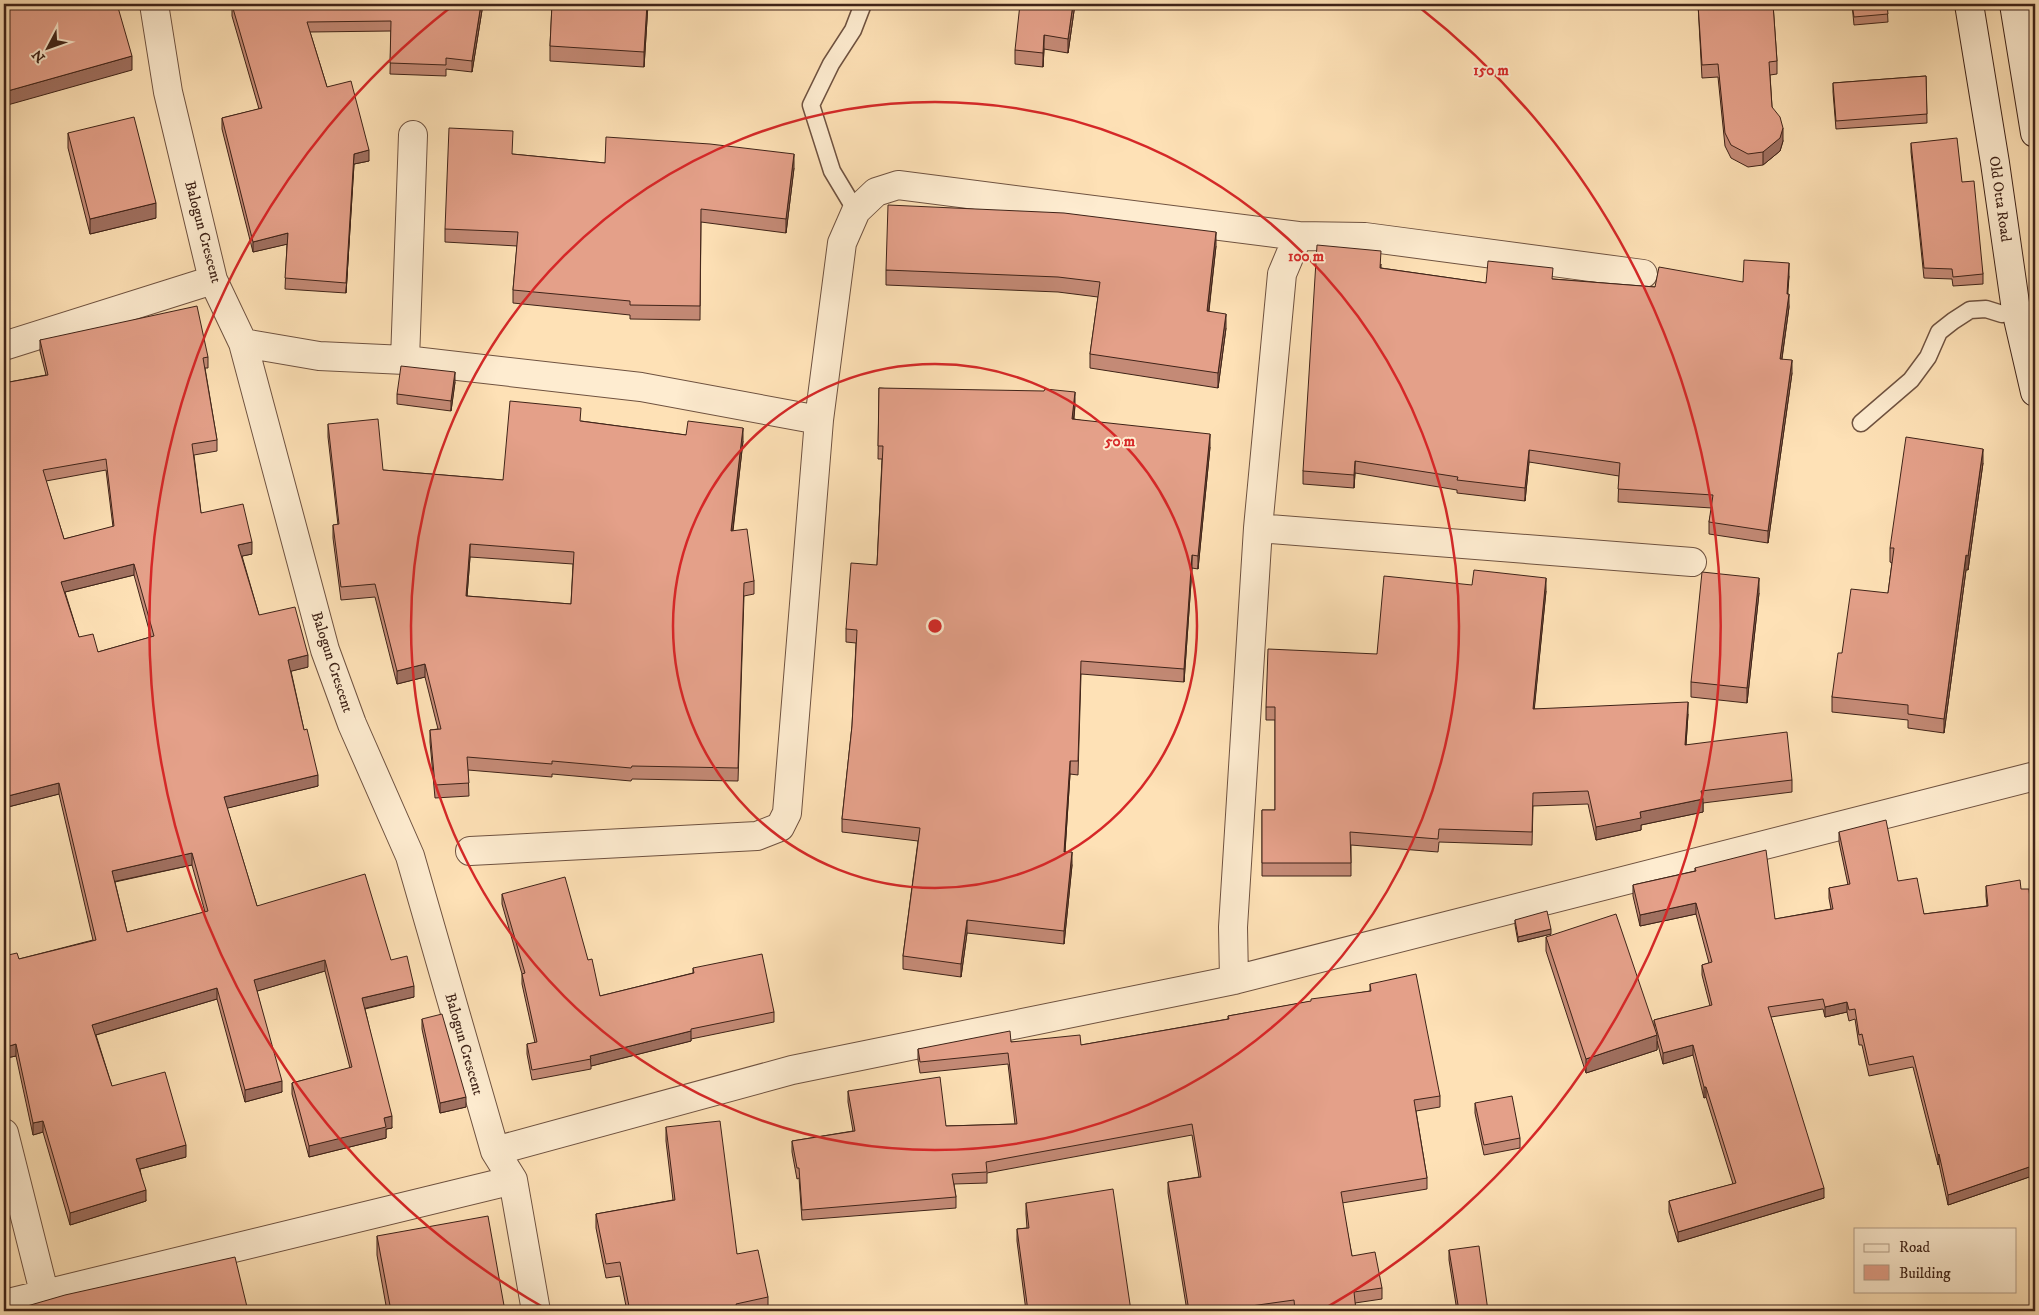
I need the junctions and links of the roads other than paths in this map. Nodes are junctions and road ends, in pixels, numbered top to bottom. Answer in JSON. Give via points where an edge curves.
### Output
{"nodes":[{"id":1,"x":154,"y":4,"type":"edge"},
{"id":2,"x":862,"y":4,"type":"edge"},
{"id":3,"x":1969,"y":4,"type":"edge"},
{"id":4,"x":2014,"y":4,"type":"edge"},
{"id":5,"x":2035,"y":133,"type":"edge"},
{"id":6,"x":413,"y":135,"type":"dead end"},
{"id":7,"x":856,"y":212,"type":"junction"},
{"id":8,"x":1298,"y":236,"type":"junction"},
{"id":9,"x":1643,"y":274,"type":"dead end"},
{"id":10,"x":213,"y":280,"type":"junction"},
{"id":11,"x":2016,"y":310,"type":"junction"},
{"id":12,"x":243,"y":343,"type":"junction"},
{"id":13,"x":4,"y":346,"type":"edge"},
{"id":14,"x":405,"y":360,"type":"junction"},
{"id":15,"x":2035,"y":392,"type":"edge"},
{"id":16,"x":818,"y":420,"type":"junction"},
{"id":17,"x":1861,"y":423,"type":"dead end"},
{"id":18,"x":1258,"y":528,"type":"junction"},
{"id":19,"x":1692,"y":562,"type":"dead end"},
{"id":20,"x":2035,"y":776,"type":"edge"},
{"id":21,"x":470,"y":851,"type":"dead end"},
{"id":22,"x":1234,"y":980,"type":"junction"},
{"id":23,"x":4,"y":1133,"type":"edge"},
{"id":24,"x":495,"y":1151,"type":"junction"},
{"id":25,"x":513,"y":1180,"type":"junction"},
{"id":26,"x":44,"y":1292,"type":"junction"},
{"id":27,"x":4,"y":1304,"type":"edge"},
{"id":28,"x":536,"y":1311,"type":"edge"}],
"edges":[{"from":1,"to":10,"type":"street","name":"Balogun Crescent","via":[[168,92]]},
{"from":2,"to":7,"type":"lane","via":[[853,30],[831,64],[811,105],[832,171]]},
{"from":3,"to":11,"type":"street","name":"Old Otta Road","via":[[1996,163]]},
{"from":4,"to":5,"type":"street"},
{"from":6,"to":14,"type":"street"},
{"from":7,"to":8,"type":"street","via":[[876,192],[898,185]]},
{"from":7,"to":16,"type":"street","via":[[842,243]]},
{"from":8,"to":9,"type":"street","via":[[1365,237]]},
{"from":8,"to":18,"type":"street","via":[[1282,274]]},
{"from":10,"to":12,"type":"street","name":"Balogun Crescent"},
{"from":10,"to":13,"type":"street"},
{"from":11,"to":15,"type":"street","name":"Old Otta Road"},
{"from":11,"to":17,"type":"lane","via":[[2002,314],[1986,309],[1970,310],[1953,320],[1939,332],[1928,357],[1911,380]]},
{"from":12,"to":14,"type":"street","via":[[318,356]]},
{"from":12,"to":24,"type":"street","name":"Balogun Crescent","via":[[326,650],[352,724],[410,856]]},
{"from":14,"to":16,"type":"street","via":[[641,387]]},
{"from":16,"to":21,"type":"street","via":[[786,813],[780,827],[756,836]]},
{"from":18,"to":19,"type":"street"},
{"from":18,"to":22,"type":"street","via":[[1233,927]]},
{"from":20,"to":22,"type":"street"},
{"from":22,"to":24,"type":"street","via":[[792,1070]]},
{"from":23,"to":26,"type":"street"},
{"from":24,"to":25,"type":"street","name":"Balogun Crescent"},
{"from":25,"to":26,"type":"street"},
{"from":25,"to":28,"type":"street","name":"Balogun Crescent"},
{"from":26,"to":27,"type":"street"}]}
